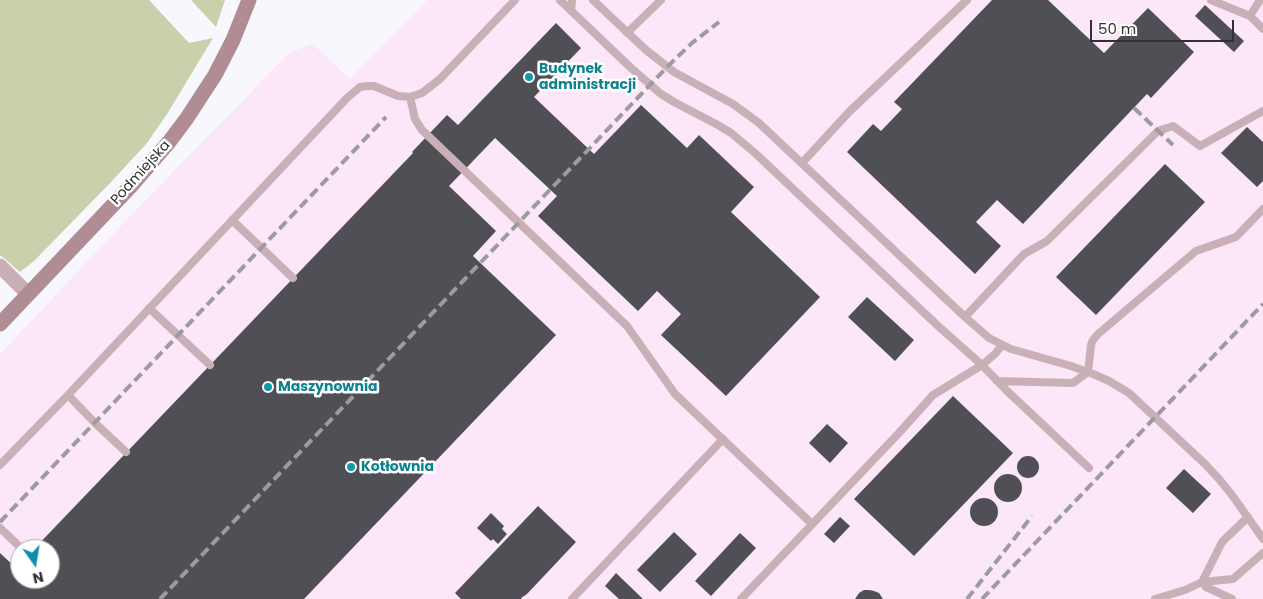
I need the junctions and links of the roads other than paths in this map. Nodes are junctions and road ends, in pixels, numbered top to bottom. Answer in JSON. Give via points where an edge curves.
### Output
{"nodes":[{"id":1,"x":249,"y":0,"type":"edge"},
{"id":2,"x":515,"y":0,"type":"edge"},
{"id":3,"x":560,"y":0,"type":"edge"},
{"id":4,"x":572,"y":0,"type":"edge"},
{"id":5,"x":593,"y":0,"type":"edge"},
{"id":6,"x":661,"y":0,"type":"edge"},
{"id":7,"x":967,"y":0,"type":"edge"},
{"id":8,"x":1211,"y":0,"type":"edge"},
{"id":9,"x":1260,"y":0,"type":"edge"},
{"id":10,"x":571,"y":11,"type":"junction"},
{"id":11,"x":1250,"y":16,"type":"junction"},
{"id":12,"x":1263,"y":29,"type":"edge"},
{"id":13,"x":627,"y":33,"type":"junction"},
{"id":14,"x":410,"y":97,"type":"junction"},
{"id":15,"x":1263,"y":111,"type":"edge"},
{"id":16,"x":802,"y":163,"type":"junction"},
{"id":17,"x":1263,"y":209,"type":"edge"},
{"id":18,"x":232,"y":220,"type":"junction"},
{"id":19,"x":0,"y":266,"type":"edge"},
{"id":20,"x":293,"y":278,"type":"dead end"},
{"id":21,"x":28,"y":294,"type":"junction"},
{"id":22,"x":149,"y":308,"type":"junction"},
{"id":23,"x":965,"y":317,"type":"junction"},
{"id":24,"x":0,"y":324,"type":"edge"},
{"id":25,"x":1002,"y":345,"type":"junction"},
{"id":26,"x":210,"y":365,"type":"dead end"},
{"id":27,"x":982,"y":365,"type":"junction"},
{"id":28,"x":1088,"y":372,"type":"junction"},
{"id":29,"x":997,"y":381,"type":"junction"},
{"id":30,"x":68,"y":395,"type":"junction"},
{"id":31,"x":723,"y":440,"type":"junction"},
{"id":32,"x":126,"y":452,"type":"dead end"},
{"id":33,"x":0,"y":466,"type":"edge"},
{"id":34,"x":1089,"y":468,"type":"dead end"},
{"id":35,"x":1248,"y":517,"type":"junction"},
{"id":36,"x":812,"y":524,"type":"junction"},
{"id":37,"x":0,"y":528,"type":"edge"},
{"id":38,"x":12,"y":539,"type":"edge"},
{"id":39,"x":1263,"y":539,"type":"edge"},
{"id":40,"x":1263,"y":553,"type":"edge"},
{"id":41,"x":1202,"y":582,"type":"junction"},
{"id":42,"x":1178,"y":596,"type":"edge"},
{"id":43,"x":572,"y":599,"type":"edge"},
{"id":44,"x":741,"y":599,"type":"edge"},
{"id":45,"x":1155,"y":599,"type":"edge"},
{"id":46,"x":1232,"y":599,"type":"edge"}],
"edges":[{"from":1,"to":21,"type":"street","name":"Podmiejska","via":[[225,57],[188,118],[150,164]]},
{"from":2,"to":14,"type":"lane","via":[[440,79],[422,93]]},
{"from":3,"to":10,"type":"lane"},
{"from":4,"to":10,"type":"lane"},
{"from":5,"to":13,"type":"lane"},
{"from":6,"to":13,"type":"lane"},
{"from":7,"to":16,"type":"lane","via":[[849,112]]},
{"from":8,"to":11,"type":"lane"},
{"from":9,"to":11,"type":"lane"},
{"from":10,"to":27,"type":"lane","via":[[661,94],[731,133],[755,153]]},
{"from":11,"to":12,"type":"lane"},
{"from":13,"to":16,"type":"lane","via":[[674,72],[746,112]]},
{"from":14,"to":18,"type":"lane","via":[[398,96],[374,86],[360,87]]},
{"from":14,"to":31,"type":"lane","via":[[422,130],[627,326],[675,394]]},
{"from":15,"to":23,"type":"lane","via":[[1200,146],[1173,126],[1158,132],[1047,241],[1024,254]]},
{"from":16,"to":23,"type":"lane"},
{"from":17,"to":28,"type":"lane","via":[[1236,237],[1196,251],[1098,334],[1091,345]]},
{"from":18,"to":20,"type":"lane"},
{"from":18,"to":22,"type":"lane"},
{"from":19,"to":21,"type":"street"},
{"from":21,"to":24,"type":"street","name":"Podmiejska"},
{"from":22,"to":26,"type":"lane"},
{"from":22,"to":30,"type":"lane"},
{"from":23,"to":25,"type":"lane"},
{"from":25,"to":27,"type":"lane"},
{"from":25,"to":28,"type":"lane"},
{"from":27,"to":29,"type":"lane"},
{"from":27,"to":36,"type":"lane","via":[[933,395]]},
{"from":28,"to":29,"type":"lane","via":[[1073,383]]},
{"from":28,"to":35,"type":"lane","via":[[1119,386],[1143,406],[1219,478]]},
{"from":29,"to":34,"type":"lane"},
{"from":30,"to":32,"type":"lane"},
{"from":30,"to":33,"type":"lane"},
{"from":31,"to":36,"type":"lane"},
{"from":31,"to":43,"type":"lane"},
{"from":35,"to":39,"type":"lane"},
{"from":35,"to":41,"type":"lane","via":[[1222,542]]},
{"from":36,"to":44,"type":"lane"},
{"from":37,"to":38,"type":"lane"},
{"from":40,"to":41,"type":"lane","via":[[1233,579]]},
{"from":41,"to":42,"type":"lane"},
{"from":41,"to":46,"type":"lane"},
{"from":42,"to":45,"type":"lane"}]}
